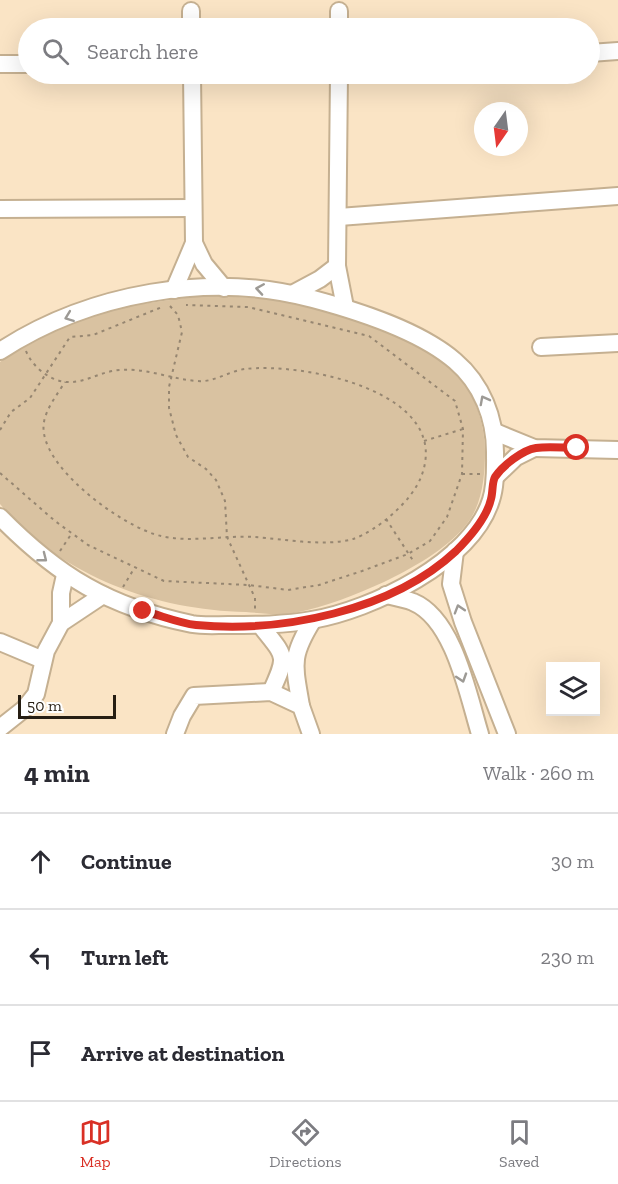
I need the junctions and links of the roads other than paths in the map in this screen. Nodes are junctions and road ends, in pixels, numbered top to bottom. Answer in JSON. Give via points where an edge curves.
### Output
{"nodes":[{"id":1,"x":191,"y":11,"type":"dead end"},
{"id":2,"x":339,"y":11,"type":"dead end"},
{"id":3,"x":191,"y":18,"type":"edge"},
{"id":4,"x":339,"y":18,"type":"edge"},
{"id":5,"x":618,"y":51,"type":"edge"},
{"id":6,"x":600,"y":52,"type":"edge"},
{"id":7,"x":0,"y":64,"type":"edge"},
{"id":8,"x":18,"y":64,"type":"edge"},
{"id":9,"x":192,"y":84,"type":"edge"},
{"id":10,"x":339,"y":84,"type":"edge"},
{"id":11,"x":618,"y":196,"type":"edge"},
{"id":12,"x":193,"y":208,"type":"junction"},
{"id":13,"x":0,"y":209,"type":"edge"},
{"id":14,"x":339,"y":217,"type":"junction"},
{"id":15,"x":194,"y":243,"type":"junction"},
{"id":16,"x":337,"y":266,"type":"junction"},
{"id":17,"x":224,"y":288,"type":"junction"},
{"id":18,"x":292,"y":294,"type":"junction"},
{"id":19,"x":171,"y":298,"type":"junction"},
{"id":20,"x":345,"y":308,"type":"junction"},
{"id":21,"x":618,"y":343,"type":"edge"},
{"id":22,"x":541,"y":347,"type":"dead end"},
{"id":23,"x":0,"y":351,"type":"edge"},
{"id":24,"x":495,"y":432,"type":"junction"},
{"id":25,"x":534,"y":448,"type":"junction"},
{"id":26,"x":618,"y":450,"type":"edge"},
{"id":27,"x":495,"y":477,"type":"junction"},
{"id":28,"x":0,"y":518,"type":"edge"},
{"id":29,"x":455,"y":551,"type":"junction"},
{"id":30,"x":65,"y":575,"type":"junction"},
{"id":31,"x":386,"y":595,"type":"junction"},
{"id":32,"x":110,"y":598,"type":"junction"},
{"id":33,"x":314,"y":620,"type":"junction"},
{"id":34,"x":61,"y":623,"type":"junction"},
{"id":35,"x":261,"y":626,"type":"junction"},
{"id":36,"x":470,"y":640,"type":"junction"},
{"id":37,"x":0,"y":642,"type":"edge"},
{"id":38,"x":451,"y":646,"type":"junction"},
{"id":39,"x":43,"y":660,"type":"junction"},
{"id":40,"x":289,"y":664,"type":"junction"},
{"id":41,"x":271,"y":692,"type":"junction"},
{"id":42,"x":302,"y":706,"type":"junction"},
{"id":43,"x":0,"y":728,"type":"edge"},
{"id":44,"x":176,"y":734,"type":"edge"},
{"id":45,"x":311,"y":734,"type":"edge"},
{"id":46,"x":480,"y":734,"type":"edge"},
{"id":47,"x":507,"y":734,"type":"edge"}],
"edges":[{"from":1,"to":3,"type":"street"},
{"from":2,"to":4,"type":"street"},
{"from":5,"to":6,"type":"street"},
{"from":7,"to":8,"type":"street"},
{"from":9,"to":12,"type":"street"},
{"from":10,"to":14,"type":"street"},
{"from":11,"to":14,"type":"street"},
{"from":12,"to":13,"type":"street"},
{"from":12,"to":15,"type":"street"},
{"from":14,"to":16,"type":"street"},
{"from":15,"to":17,"type":"street","via":[[204,264]]},
{"from":15,"to":19,"type":"street"},
{"from":16,"to":18,"type":"street"},
{"from":16,"to":20,"type":"street"},
{"from":18,"to":17,"type":"street","one_way":true,"via":[[252,287]]},
{"from":17,"to":19,"type":"street"},
{"from":18,"to":20,"type":"street"},
{"from":19,"to":23,"type":"street","one_way":true,"via":[[105,303],[21,338]]},
{"from":24,"to":20,"type":"street","one_way":true,"via":[[475,384],[456,362],[425,342]]},
{"from":21,"to":22,"type":"street"},
{"from":24,"to":25,"type":"street"},
{"from":24,"to":27,"type":"street"},
{"from":25,"to":26,"type":"street"},
{"from":25,"to":27,"type":"street"},
{"from":27,"to":29,"type":"street","via":[[491,501],[476,527]]},
{"from":28,"to":30,"type":"street","one_way":true},
{"from":29,"to":31,"type":"street"},
{"from":36,"to":29,"type":"street","one_way":true,"via":[[451,584]]},
{"from":30,"to":32,"type":"street"},
{"from":30,"to":34,"type":"street"},
{"from":31,"to":33,"type":"street"},
{"from":31,"to":38,"type":"street","via":[[414,602],[435,618]]},
{"from":32,"to":34,"type":"street"},
{"from":32,"to":35,"type":"street","via":[[194,625]]},
{"from":33,"to":35,"type":"street"},
{"from":33,"to":40,"type":"street"},
{"from":34,"to":39,"type":"street"},
{"from":35,"to":40,"type":"street"},
{"from":36,"to":38,"type":"street"},
{"from":36,"to":47,"type":"street"},
{"from":37,"to":39,"type":"street"},
{"from":38,"to":46,"type":"street","one_way":true},
{"from":39,"to":43,"type":"street","via":[[36,694]]},
{"from":40,"to":41,"type":"street"},
{"from":40,"to":42,"type":"street"},
{"from":41,"to":42,"type":"street"},
{"from":41,"to":44,"type":"street","via":[[194,696]]},
{"from":42,"to":45,"type":"street"}]}
